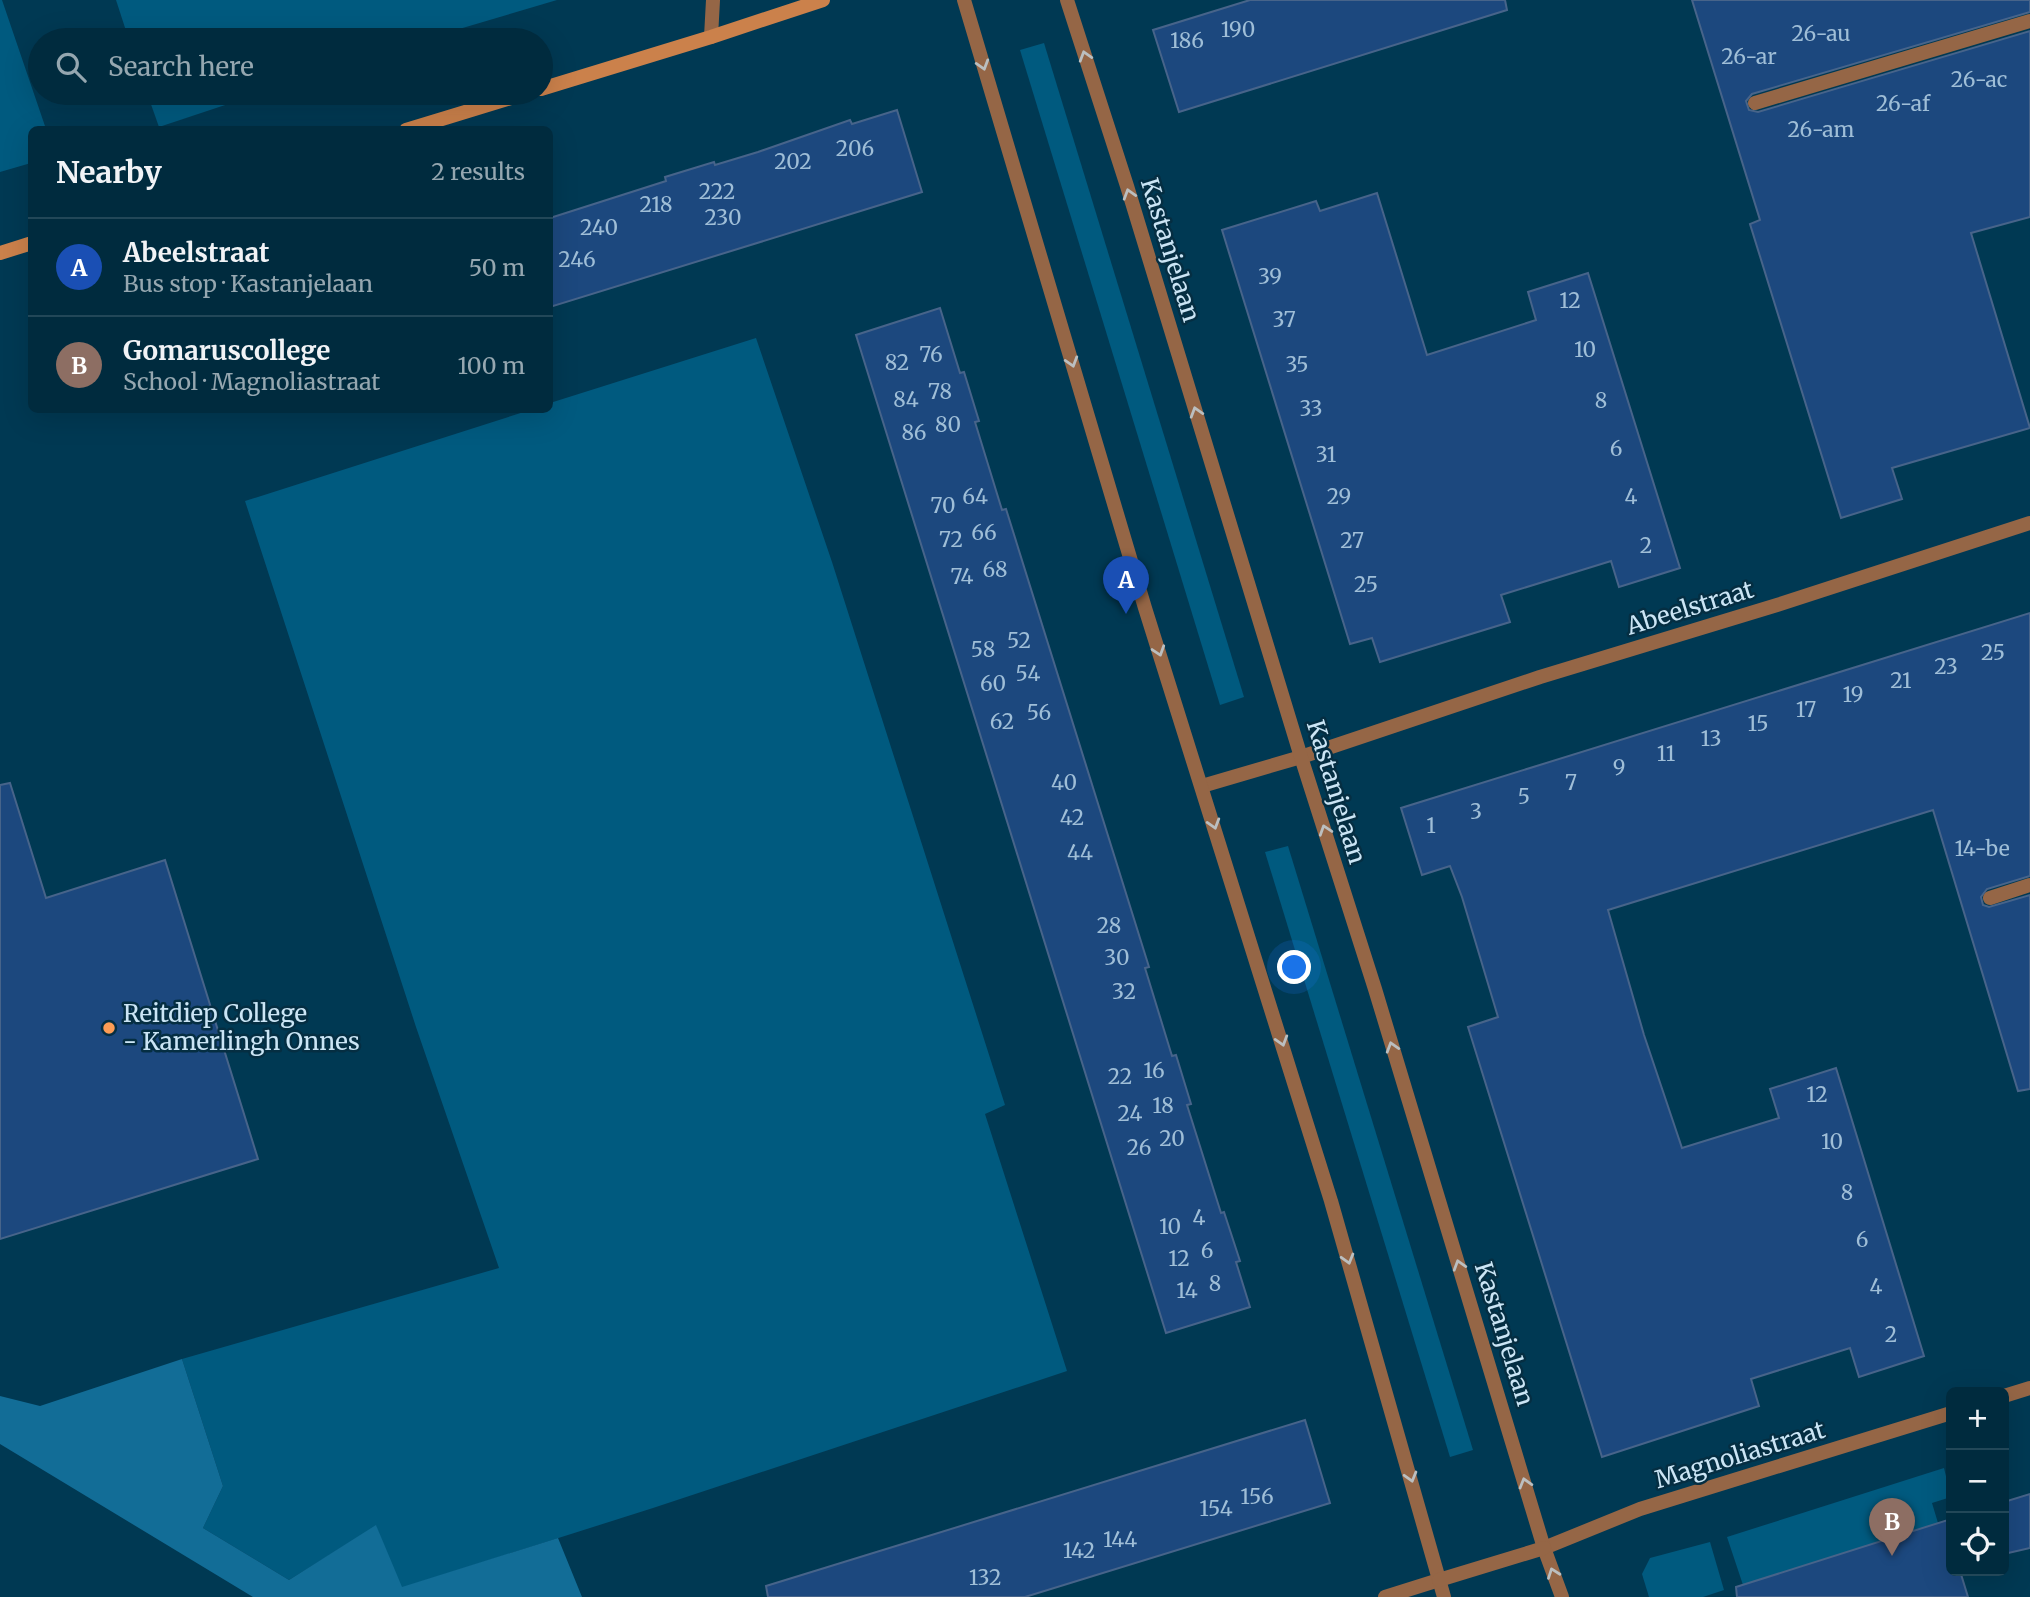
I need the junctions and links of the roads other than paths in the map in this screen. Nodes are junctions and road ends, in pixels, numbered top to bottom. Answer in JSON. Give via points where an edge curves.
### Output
{"nodes":[{"id":1,"x":713,"y":0,"type":"edge"},
{"id":2,"x":823,"y":0,"type":"edge"},
{"id":3,"x":964,"y":0,"type":"edge"},
{"id":4,"x":1067,"y":0,"type":"edge"},
{"id":5,"x":2030,"y":21,"type":"edge"},
{"id":6,"x":711,"y":37,"type":"junction"},
{"id":7,"x":553,"y":85,"type":"edge"},
{"id":8,"x":1755,"y":103,"type":"dead end"},
{"id":9,"x":488,"y":105,"type":"edge"},
{"id":10,"x":419,"y":126,"type":"edge"},
{"id":11,"x":28,"y":244,"type":"edge"},
{"id":12,"x":0,"y":253,"type":"edge"},
{"id":13,"x":2030,"y":523,"type":"edge"},
{"id":14,"x":1301,"y":757,"type":"junction"},
{"id":15,"x":1202,"y":786,"type":"junction"},
{"id":16,"x":2030,"y":885,"type":"edge"},
{"id":17,"x":1990,"y":898,"type":"dead end"},
{"id":18,"x":2030,"y":1388,"type":"edge"},
{"id":19,"x":2009,"y":1394,"type":"edge"},
{"id":20,"x":1946,"y":1415,"type":"edge"},
{"id":21,"x":1544,"y":1548,"type":"junction"},
{"id":22,"x":1439,"y":1580,"type":"junction"},
{"id":23,"x":1385,"y":1597,"type":"edge"},
{"id":24,"x":1444,"y":1597,"type":"edge"},
{"id":25,"x":1562,"y":1597,"type":"edge"}],
"edges":[{"from":1,"to":6,"type":"street"},
{"from":2,"to":6,"type":"main road"},
{"from":3,"to":15,"type":"street","one_way":true},
{"from":14,"to":4,"type":"street","name":"Kastanjelaan","one_way":true},
{"from":5,"to":8,"type":"street"},
{"from":6,"to":7,"type":"main road"},
{"from":9,"to":10,"type":"main road"},
{"from":11,"to":12,"type":"main road"},
{"from":13,"to":14,"type":"street","name":"Abeelstraat"},
{"from":14,"to":15,"type":"street","name":"Abeelstraat"},
{"from":21,"to":14,"type":"street","name":"Kastanjelaan","one_way":true},
{"from":15,"to":22,"type":"street","one_way":true,"via":[[1331,1201]]},
{"from":16,"to":17,"type":"street"},
{"from":18,"to":19,"type":"street"},
{"from":20,"to":21,"type":"street","name":"Magnoliastraat","via":[[1640,1510]]},
{"from":21,"to":22,"type":"street","name":"Magnoliastraat"},
{"from":25,"to":21,"type":"street","name":"Kastanjelaan","one_way":true},
{"from":22,"to":23,"type":"street","name":"Magnoliastraat"},
{"from":22,"to":24,"type":"street"}]}
